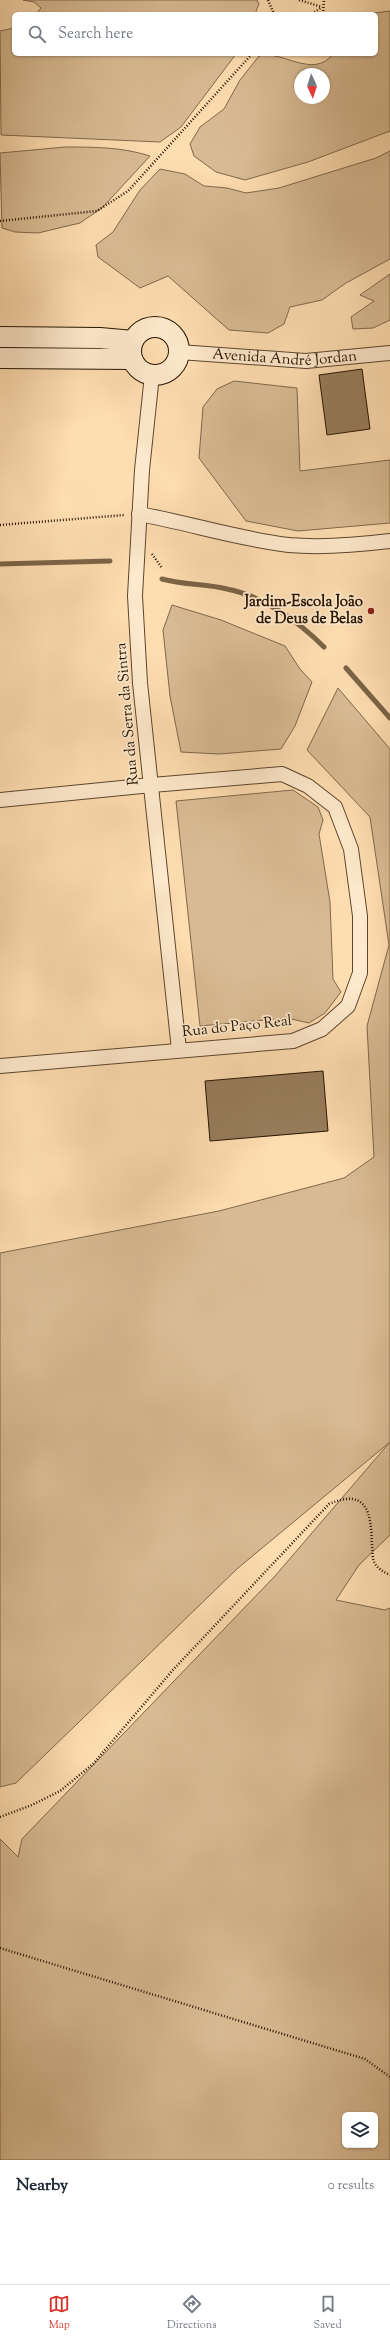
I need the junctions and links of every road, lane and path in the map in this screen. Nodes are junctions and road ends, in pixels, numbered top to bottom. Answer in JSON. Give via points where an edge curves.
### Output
{"nodes":[{"id":1,"x":268,"y":0,"type":"edge"},
{"id":2,"x":299,"y":0,"type":"edge"},
{"id":3,"x":324,"y":0,"type":"edge"},
{"id":4,"x":322,"y":7,"type":"junction"},
{"id":5,"x":273,"y":12,"type":"edge"},
{"id":6,"x":315,"y":12,"type":"edge"},
{"id":7,"x":323,"y":12,"type":"edge"},
{"id":8,"x":250,"y":56,"type":"edge"},
{"id":9,"x":0,"y":221,"type":"edge"},
{"id":10,"x":0,"y":337,"type":"edge"},
{"id":11,"x":133,"y":350,"type":"junction"},
{"id":12,"x":179,"y":352,"type":"junction"},
{"id":13,"x":390,"y":353,"type":"edge"},
{"id":14,"x":0,"y":358,"type":"edge"},
{"id":15,"x":152,"y":374,"type":"junction"},
{"id":16,"x":139,"y":514,"type":"junction"},
{"id":17,"x":0,"y":525,"type":"edge"},
{"id":18,"x":390,"y":541,"type":"edge"},
{"id":19,"x":152,"y":785,"type":"junction"},
{"id":20,"x":0,"y":800,"type":"edge"},
{"id":21,"x":179,"y":1050,"type":"junction"},
{"id":22,"x":0,"y":1066,"type":"edge"},
{"id":23,"x":390,"y":1575,"type":"edge"},
{"id":24,"x":0,"y":1817,"type":"edge"},
{"id":25,"x":0,"y":1948,"type":"edge"},
{"id":26,"x":390,"y":2077,"type":"edge"}],
"edges":[{"from":1,"to":5,"type":"path"},
{"from":2,"to":4,"type":"path"},
{"from":3,"to":4,"type":"path"},
{"from":4,"to":6,"type":"path"},
{"from":4,"to":7,"type":"path"},
{"from":8,"to":9,"type":"path","via":[[128,191],[110,203],[97,211]]},
{"from":10,"to":11,"type":"street","via":[[100,338]]},
{"from":11,"to":12,"type":"street","via":[[138,333],[146,328],[165,329],[173,335]]},
{"from":11,"to":14,"type":"street"},
{"from":11,"to":15,"type":"street","via":[[136,366]]},
{"from":12,"to":13,"type":"street","name":"Avenida André Jordan","via":[[306,361]]},
{"from":12,"to":15,"type":"street","via":[[176,362],[170,369],[162,374]]},
{"from":15,"to":16,"type":"street","name":"Rua da Serra da Sintra"},
{"from":16,"to":17,"type":"path"},
{"from":16,"to":18,"type":"street","via":[[290,545],[346,546]]},
{"from":16,"to":19,"type":"street","name":"Rua da Serra da Sintra","via":[[135,596],[140,683]]},
{"from":19,"to":20,"type":"street","name":"Rua do Paço Real"},
{"from":19,"to":21,"type":"street","name":"Rua da Serra da Sintra"},
{"from":19,"to":21,"type":"street","name":"Rua do Paço Real","via":[[282,774],[308,786],[335,807],[351,849],[360,916],[360,973],[348,1006],[322,1029],[293,1041]]},
{"from":21,"to":22,"type":"street","name":"Rua do Paço Real"},
{"from":23,"to":24,"type":"path","via":[[381,1571],[373,1561],[371,1517],[363,1504],[355,1499],[342,1498],[329,1504],[172,1671],[93,1764],[60,1791]]},
{"from":25,"to":26,"type":"path","via":[[365,2059]]}]}
